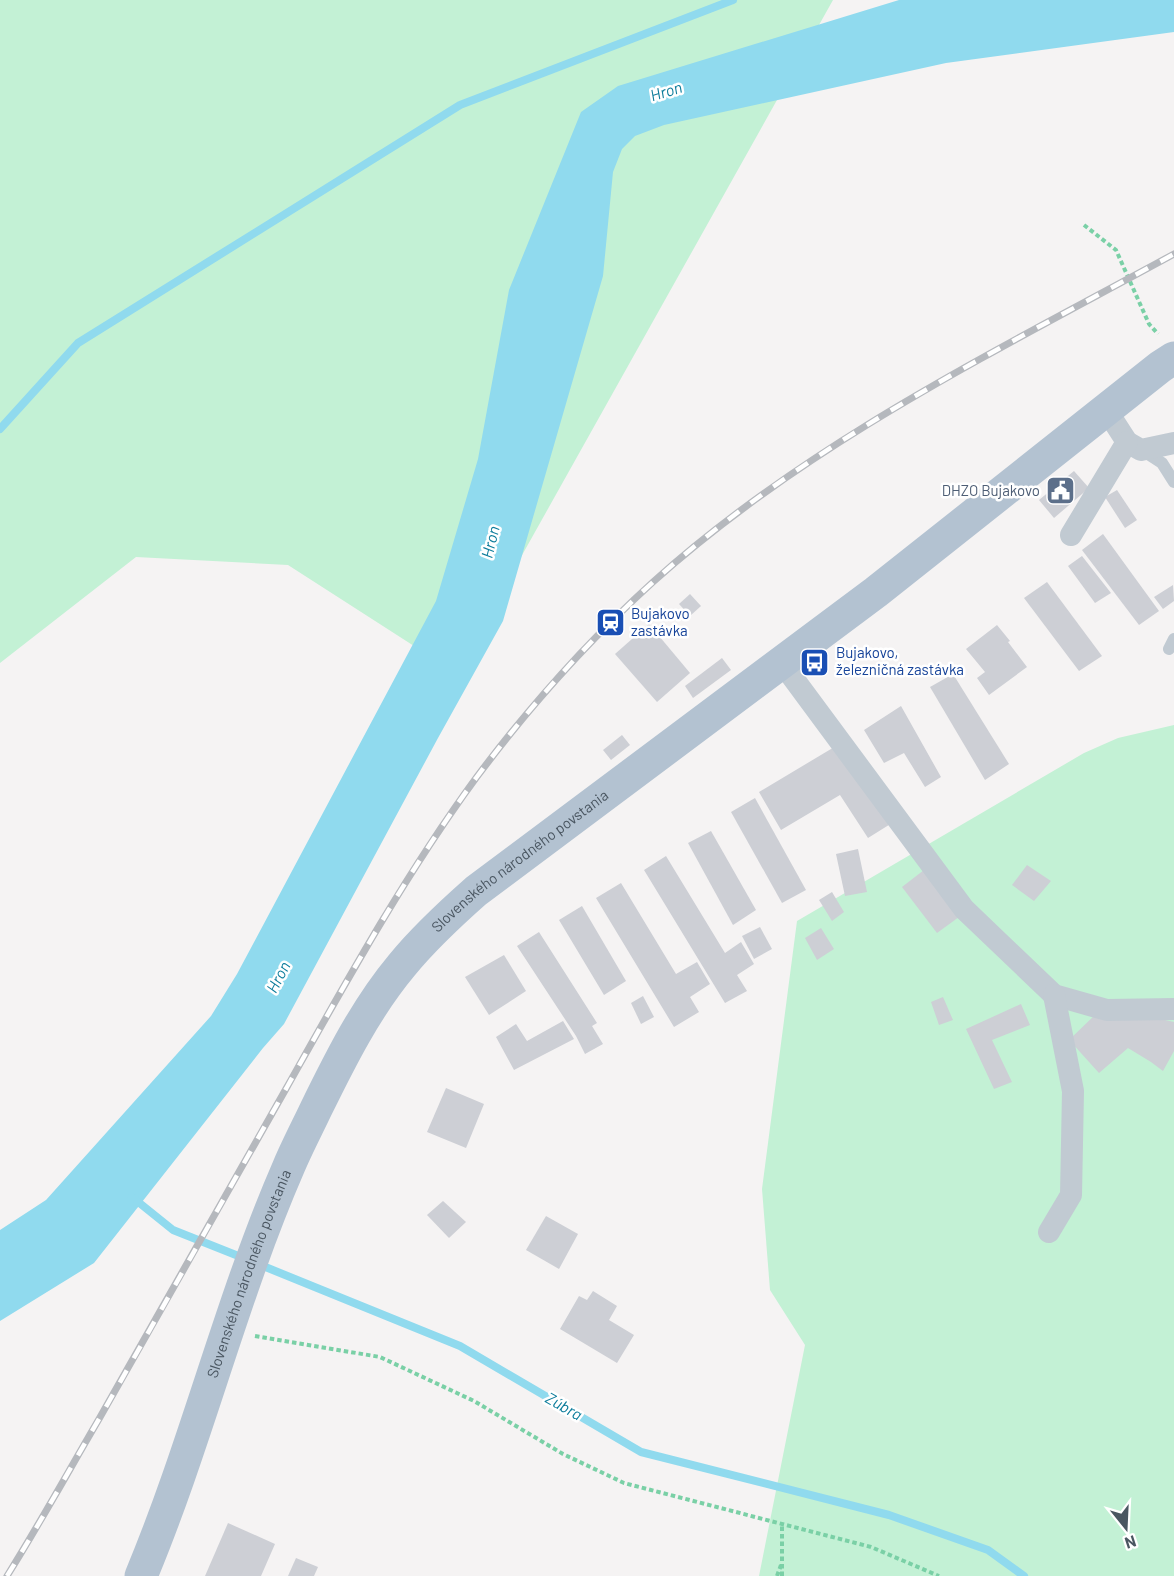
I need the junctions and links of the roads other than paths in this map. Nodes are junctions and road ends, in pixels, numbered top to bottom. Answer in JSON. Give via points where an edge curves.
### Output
{"nodes":[{"id":1,"x":1168,"y":348,"type":"edge"},
{"id":2,"x":1107,"y":411,"type":"junction"},
{"id":3,"x":1174,"y":443,"type":"edge"},
{"id":4,"x":1134,"y":446,"type":"junction"},
{"id":5,"x":1174,"y":482,"type":"edge"},
{"id":6,"x":1071,"y":535,"type":"dead end"},
{"id":7,"x":782,"y":663,"type":"junction"},
{"id":8,"x":1054,"y":995,"type":"junction"},
{"id":9,"x":1174,"y":1009,"type":"edge"},
{"id":10,"x":1049,"y":1232,"type":"dead end"},
{"id":11,"x":141,"y":1576,"type":"edge"}],
"edges":[{"from":1,"to":2,"type":"main road","name":"Slovenského národného povstania","via":[[1160,367]]},
{"from":2,"to":4,"type":"street"},
{"from":2,"to":7,"type":"main road","name":"Slovenského národného povstania"},
{"from":3,"to":4,"type":"street"},
{"from":4,"to":5,"type":"lane","via":[[1162,464]]},
{"from":4,"to":6,"type":"street"},
{"from":7,"to":8,"type":"street","via":[[964,909]]},
{"from":7,"to":11,"type":"main road","name":"Slovenského národného povstania","via":[[476,891],[402,964],[376,999],[289,1166],[246,1276]]},
{"from":8,"to":9,"type":"street","via":[[1107,1010]]},
{"from":8,"to":10,"type":"street","via":[[1073,1091],[1072,1184],[1071,1196]]}]}
